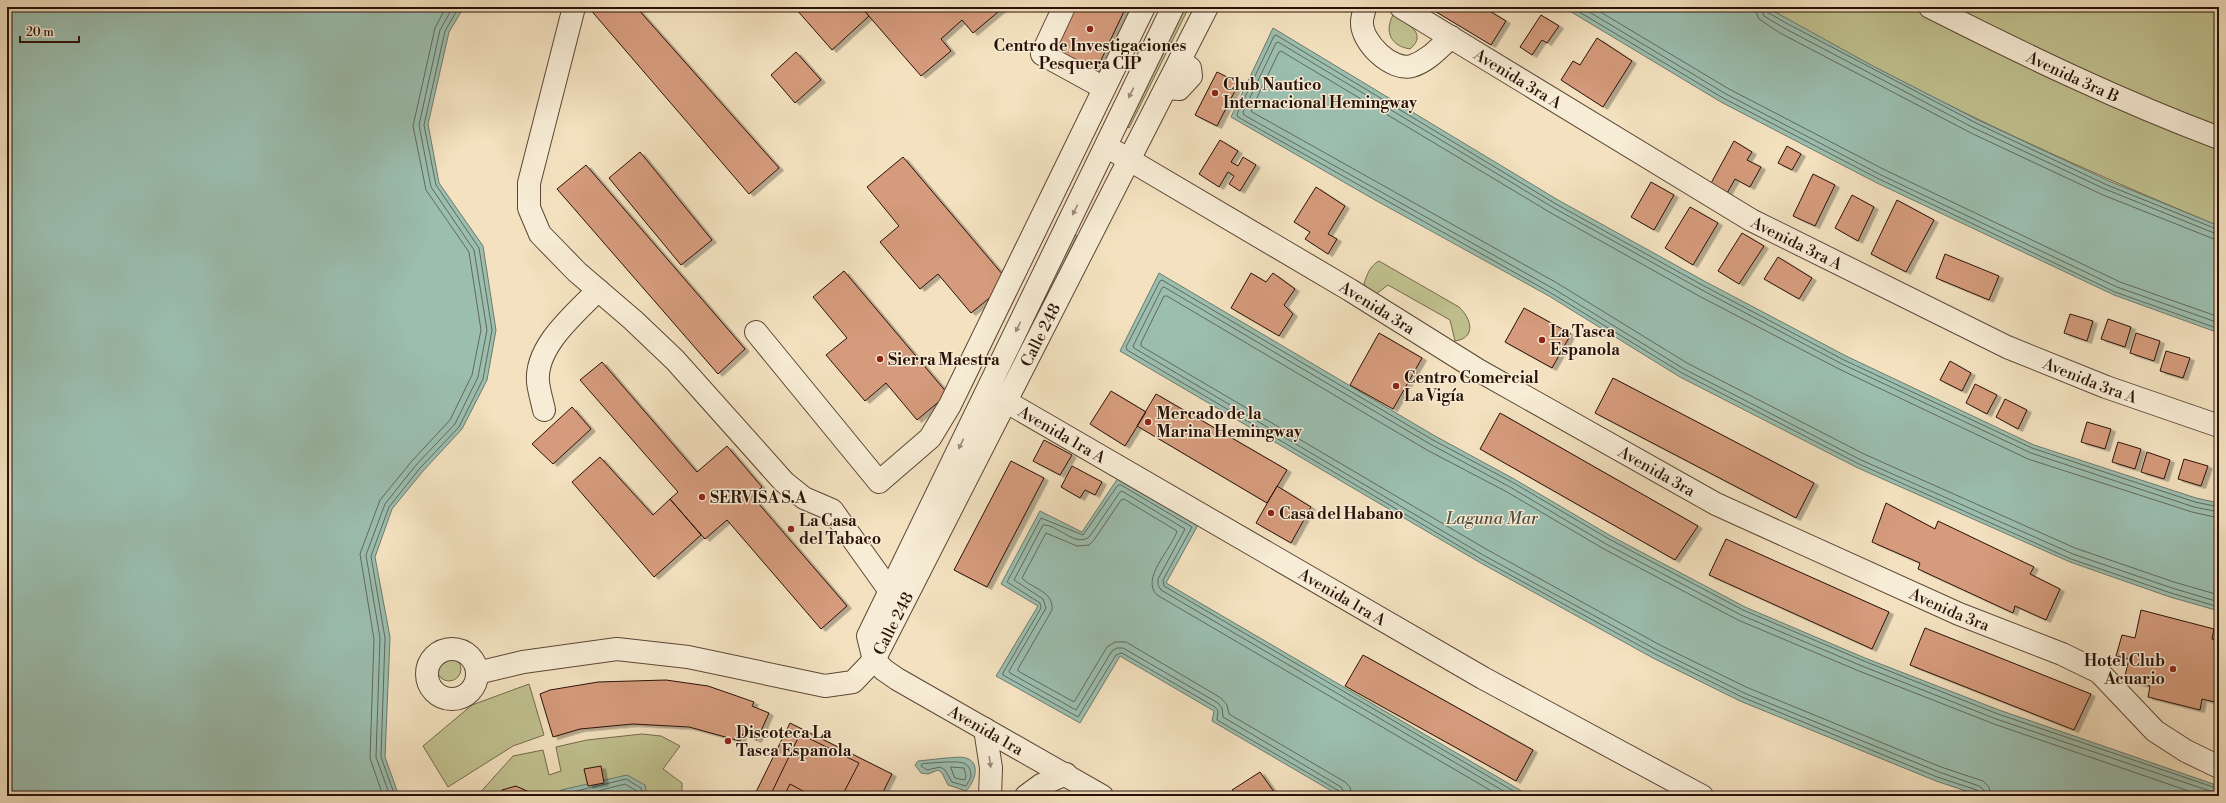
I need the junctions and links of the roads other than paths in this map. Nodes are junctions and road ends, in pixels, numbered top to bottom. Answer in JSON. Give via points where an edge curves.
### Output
{"nodes":[{"id":1,"x":574,"y":7,"type":"edge"},
{"id":2,"x":1064,"y":7,"type":"edge"},
{"id":3,"x":1144,"y":7,"type":"edge"},
{"id":4,"x":1172,"y":7,"type":"edge"},
{"id":5,"x":1207,"y":7,"type":"edge"},
{"id":6,"x":1366,"y":7,"type":"edge"},
{"id":7,"x":1402,"y":7,"type":"edge"},
{"id":8,"x":1930,"y":7,"type":"edge"},
{"id":9,"x":1451,"y":37,"type":"junction"},
{"id":10,"x":1104,"y":88,"type":"junction"},
{"id":11,"x":2219,"y":138,"type":"edge"},
{"id":12,"x":1105,"y":146,"type":"junction"},
{"id":13,"x":1129,"y":159,"type":"junction"},
{"id":14,"x":598,"y":290,"type":"junction"},
{"id":15,"x":756,"y":332,"type":"dead end"},
{"id":16,"x":987,"y":391,"type":"junction"},
{"id":17,"x":1006,"y":401,"type":"junction"},
{"id":18,"x":544,"y":410,"type":"dead end"},
{"id":19,"x":2219,"y":426,"type":"edge"},
{"id":20,"x":890,"y":591,"type":"junction"},
{"id":21,"x":874,"y":660,"type":"junction"},
{"id":22,"x":477,"y":673,"type":"dead end"},
{"id":23,"x":985,"y":729,"type":"junction"},
{"id":24,"x":2219,"y":766,"type":"edge"},
{"id":25,"x":1066,"y":774,"type":"junction"},
{"id":26,"x":990,"y":796,"type":"edge"},
{"id":27,"x":1026,"y":796,"type":"edge"},
{"id":28,"x":1102,"y":796,"type":"edge"},
{"id":29,"x":1702,"y":796,"type":"edge"}],
"edges":[{"from":1,"to":14,"type":"street","via":[[529,183],[529,208],[540,234]]},
{"from":2,"to":10,"type":"street","via":[[1042,54]]},
{"from":3,"to":10,"type":"street"},
{"from":4,"to":12,"type":"street","name":"Calle 248","one_way":true},
{"from":5,"to":13,"type":"street","name":"Calle 248"},
{"from":6,"to":9,"type":"street","via":[[1362,23],[1366,38],[1380,56],[1398,66],[1410,67],[1423,62]]},
{"from":7,"to":9,"type":"street","name":"Avenida 3ra A"},
{"from":8,"to":11,"type":"street","name":"Avenida 3ra B","via":[[2076,79],[2157,115]]},
{"from":9,"to":19,"type":"street","name":"Avenida 3ra A","via":[[1751,220],[2007,347],[2106,387]]},
{"from":10,"to":15,"type":"street","via":[[950,405],[930,438],[879,482]]},
{"from":12,"to":13,"type":"street","name":"Avenida 3ra"},
{"from":12,"to":16,"type":"street","name":"Calle 248","one_way":true},
{"from":13,"to":17,"type":"street","name":"Calle 248"},
{"from":13,"to":24,"type":"street","name":"Avenida 3ra","via":[[1350,290],[1478,370],[1716,504],[1959,614],[2062,654],[2099,672],[2155,731],[2186,751]]},
{"from":14,"to":18,"type":"street","via":[[548,344],[540,363],[538,382]]},
{"from":14,"to":20,"type":"street","via":[[675,360],[784,482],[804,498],[832,510]]},
{"from":16,"to":17,"type":"street","name":"Avenida 1ra A"},
{"from":16,"to":20,"type":"street","name":"Calle 248","one_way":true},
{"from":17,"to":21,"type":"street","name":"Calle 248"},
{"from":17,"to":29,"type":"street","name":"Avenida 1ra A","via":[[1483,678]]},
{"from":20,"to":21,"type":"street","name":"Calle 248","via":[[868,636]]},
{"from":21,"to":22,"type":"street","via":[[854,682],[825,686],[688,657],[617,649],[522,662]]},
{"from":21,"to":23,"type":"street","name":"Avenida 1ra","via":[[897,679]]},
{"from":23,"to":25,"type":"street","name":"Avenida 1ra"},
{"from":23,"to":26,"type":"street","one_way":true,"via":[[991,768]]},
{"from":25,"to":27,"type":"street","via":[[1040,785]]},
{"from":25,"to":28,"type":"street","name":"Avenida 1ra"}]}
